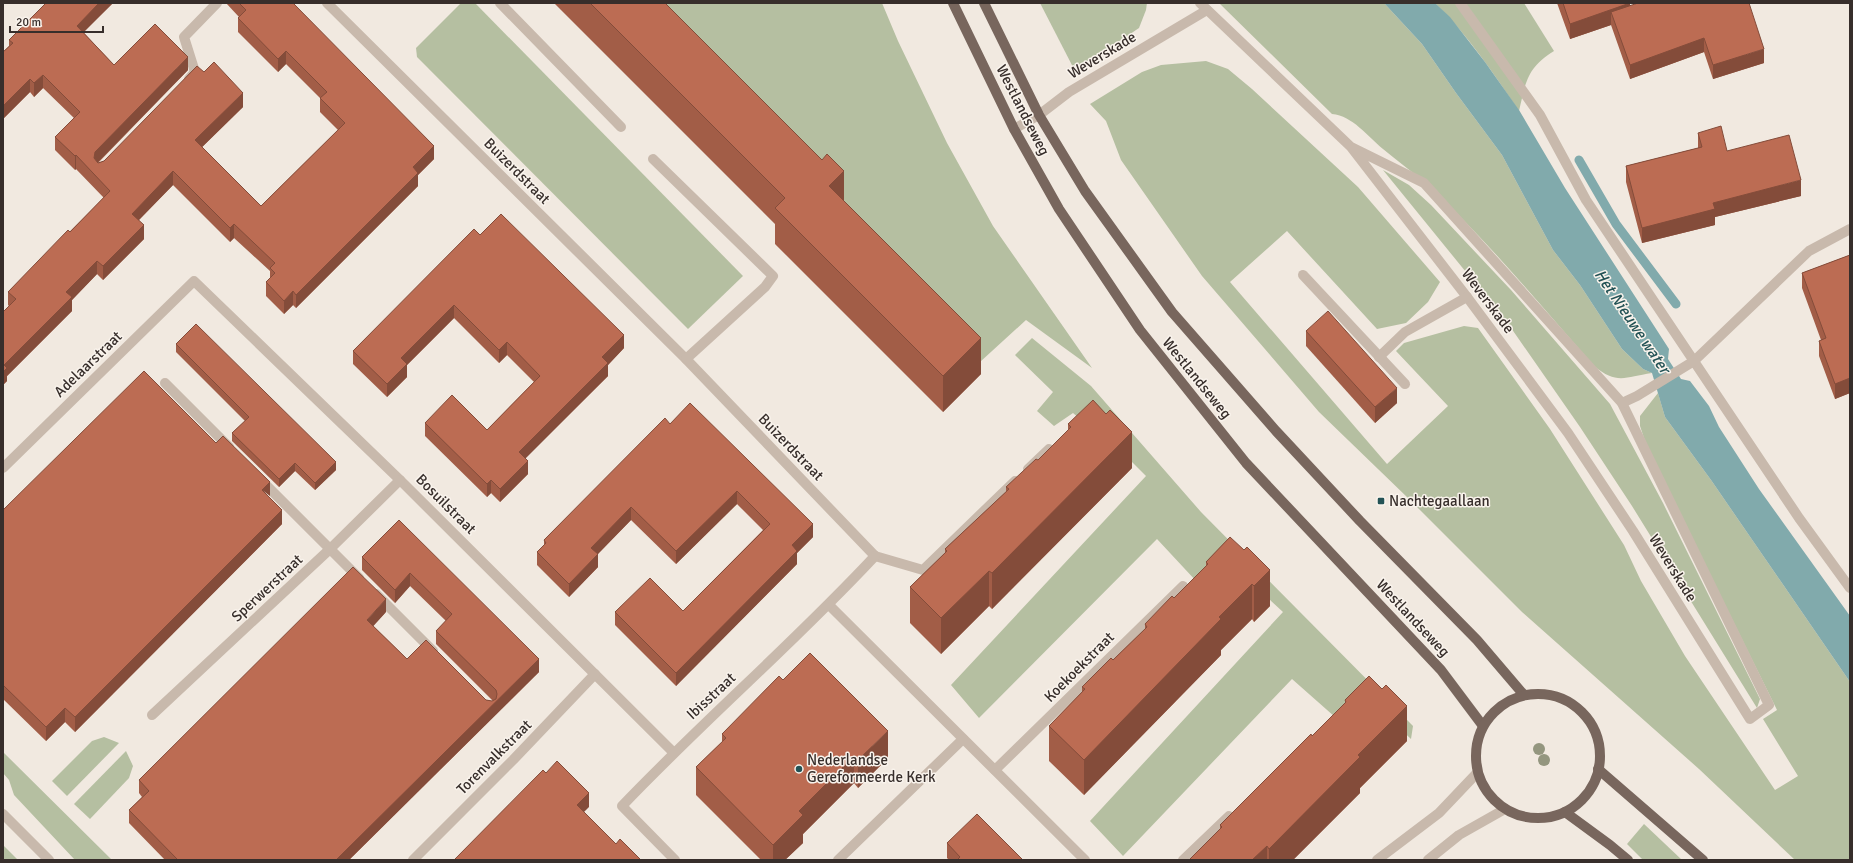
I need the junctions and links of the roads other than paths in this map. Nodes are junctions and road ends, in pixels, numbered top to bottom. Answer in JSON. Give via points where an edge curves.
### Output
{"nodes":[{"id":1,"x":217,"y":3,"type":"edge"},
{"id":2,"x":327,"y":3,"type":"edge"},
{"id":3,"x":500,"y":3,"type":"edge"},
{"id":4,"x":953,"y":3,"type":"edge"},
{"id":5,"x":984,"y":3,"type":"edge"},
{"id":6,"x":1460,"y":3,"type":"edge"},
{"id":7,"x":1204,"y":6,"type":"edge"},
{"id":8,"x":180,"y":88,"type":"edge"},
{"id":9,"x":1039,"y":115,"type":"junction"},
{"id":10,"x":621,"y":127,"type":"dead end"},
{"id":11,"x":1014,"y":129,"type":"junction"},
{"id":12,"x":1351,"y":147,"type":"junction"},
{"id":13,"x":653,"y":159,"type":"dead end"},
{"id":14,"x":1850,"y":229,"type":"edge"},
{"id":15,"x":1302,"y":275,"type":"dead end"},
{"id":16,"x":194,"y":281,"type":"joint"},
{"id":17,"x":1467,"y":297,"type":"junction"},
{"id":18,"x":1379,"y":357,"type":"junction"},
{"id":19,"x":686,"y":359,"type":"junction"},
{"id":20,"x":1694,"y":361,"type":"junction"},
{"id":21,"x":165,"y":383,"type":"dead end"},
{"id":22,"x":1405,"y":384,"type":"dead end"},
{"id":23,"x":1622,"y":403,"type":"junction"},
{"id":24,"x":1049,"y":448,"type":"edge"},
{"id":25,"x":236,"y":455,"type":"edge"},
{"id":26,"x":3,"y":468,"type":"edge"},
{"id":27,"x":253,"y":471,"type":"edge"},
{"id":28,"x":400,"y":480,"type":"junction"},
{"id":29,"x":330,"y":549,"type":"junction"},
{"id":30,"x":875,"y":556,"type":"junction"},
{"id":31,"x":1183,"y":586,"type":"dead end"},
{"id":32,"x":1850,"y":588,"type":"edge"},
{"id":33,"x":829,"y":605,"type":"junction"},
{"id":34,"x":441,"y":659,"type":"edge"},
{"id":35,"x":595,"y":674,"type":"junction"},
{"id":36,"x":1524,"y":695,"type":"junction"},
{"id":37,"x":152,"y":716,"type":"dead end"},
{"id":38,"x":1483,"y":726,"type":"junction"},
{"id":39,"x":964,"y":739,"type":"junction"},
{"id":40,"x":673,"y":752,"type":"junction"},
{"id":41,"x":1598,"y":769,"type":"junction"},
{"id":42,"x":995,"y":770,"type":"junction"},
{"id":43,"x":1478,"y":773,"type":"junction"},
{"id":44,"x":1236,"y":809,"type":"edge"},
{"id":45,"x":1505,"y":809,"type":"junction"},
{"id":46,"x":1565,"y":812,"type":"junction"},
{"id":47,"x":3,"y":814,"type":"edge"},
{"id":48,"x":49,"y":860,"type":"edge"},
{"id":49,"x":412,"y":860,"type":"edge"},
{"id":50,"x":675,"y":860,"type":"edge"},
{"id":51,"x":838,"y":860,"type":"edge"},
{"id":52,"x":1085,"y":860,"type":"edge"},
{"id":53,"x":1182,"y":860,"type":"edge"},
{"id":54,"x":1377,"y":860,"type":"edge"},
{"id":55,"x":1428,"y":860,"type":"edge"},
{"id":56,"x":1628,"y":860,"type":"edge"},
{"id":57,"x":1703,"y":860,"type":"edge"}],
"edges":[{"from":1,"to":8,"type":"street","via":[[184,37],[195,72]]},
{"from":2,"to":19,"type":"street","name":"Buizerdstraat"},
{"from":3,"to":10,"type":"street"},
{"from":4,"to":11,"type":"main road","name":"Westlandseweg"},
{"from":5,"to":9,"type":"main road","name":"Westlandseweg"},
{"from":6,"to":20,"type":"street","via":[[1540,115],[1586,200]]},
{"from":7,"to":9,"type":"street","name":"Weverskade","via":[[1069,92]]},
{"from":7,"to":12,"type":"street","name":"Weverskade"},
{"from":9,"to":11,"type":"street","name":"Weverskade"},
{"from":9,"to":36,"type":"main road","name":"Westlandseweg","via":[[1085,191],[1172,312],[1276,431],[1476,640]]},
{"from":11,"to":38,"type":"main road","name":"Westlandseweg","via":[[1059,209],[1140,330],[1246,463],[1441,670]]},
{"from":12,"to":17,"type":"street","name":"Weverskade"},
{"from":12,"to":23,"type":"street","name":"Weverskade","via":[[1424,183]]},
{"from":13,"to":19,"type":"street","via":[[773,276],[765,287]]},
{"from":14,"to":20,"type":"street","via":[[1809,251]]},
{"from":15,"to":18,"type":"street"},
{"from":16,"to":26,"type":"street","name":"Adelaarstraat"},
{"from":16,"to":28,"type":"street","name":"Bosuilstraat"},
{"from":17,"to":18,"type":"street","via":[[1405,332]]},
{"from":17,"to":23,"type":"street","name":"Weverskade","via":[[1568,434],[1633,531],[1750,719],[1769,705]]},
{"from":18,"to":22,"type":"street"},
{"from":19,"to":30,"type":"street","name":"Buizerdstraat"},
{"from":20,"to":23,"type":"street"},
{"from":20,"to":32,"type":"street","via":[[1799,518]]},
{"from":21,"to":25,"type":"street"},
{"from":24,"to":30,"type":"street","via":[[923,570]]},
{"from":27,"to":29,"type":"street"},
{"from":28,"to":29,"type":"street","name":"Sperwerstraat"},
{"from":28,"to":35,"type":"street","name":"Bosuilstraat"},
{"from":29,"to":34,"type":"street"},
{"from":29,"to":37,"type":"street","name":"Sperwerstraat"},
{"from":30,"to":33,"type":"street","name":"Ibisstraat"},
{"from":31,"to":42,"type":"street","name":"Koekoekstraat"},
{"from":33,"to":39,"type":"street"},
{"from":33,"to":40,"type":"street","name":"Ibisstraat"},
{"from":35,"to":40,"type":"street","name":"Bosuilstraat"},
{"from":35,"to":49,"type":"street","name":"Torenvalkstraat"},
{"from":36,"to":38,"type":"main road","via":[[1496,709]]},
{"from":36,"to":41,"type":"main road","via":[[1558,697],[1578,708],[1592,726],[1596,736],[1599,747]]},
{"from":38,"to":43,"type":"main road","via":[[1476,749]]},
{"from":39,"to":42,"type":"street"},
{"from":39,"to":51,"type":"street"},
{"from":40,"to":50,"type":"street","name":"Ibisstraat","via":[[622,806]]},
{"from":41,"to":46,"type":"main road","via":[[1596,778],[1580,802]]},
{"from":41,"to":57,"type":"main road"},
{"from":42,"to":52,"type":"street"},
{"from":43,"to":45,"type":"main road","via":[[1488,794]]},
{"from":43,"to":54,"type":"street","via":[[1439,813]]},
{"from":44,"to":53,"type":"street"},
{"from":45,"to":46,"type":"main road","via":[[1514,814],[1534,818],[1550,817]]},
{"from":45,"to":55,"type":"street","via":[[1459,835]]},
{"from":46,"to":56,"type":"main road"},
{"from":47,"to":48,"type":"street"}]}
